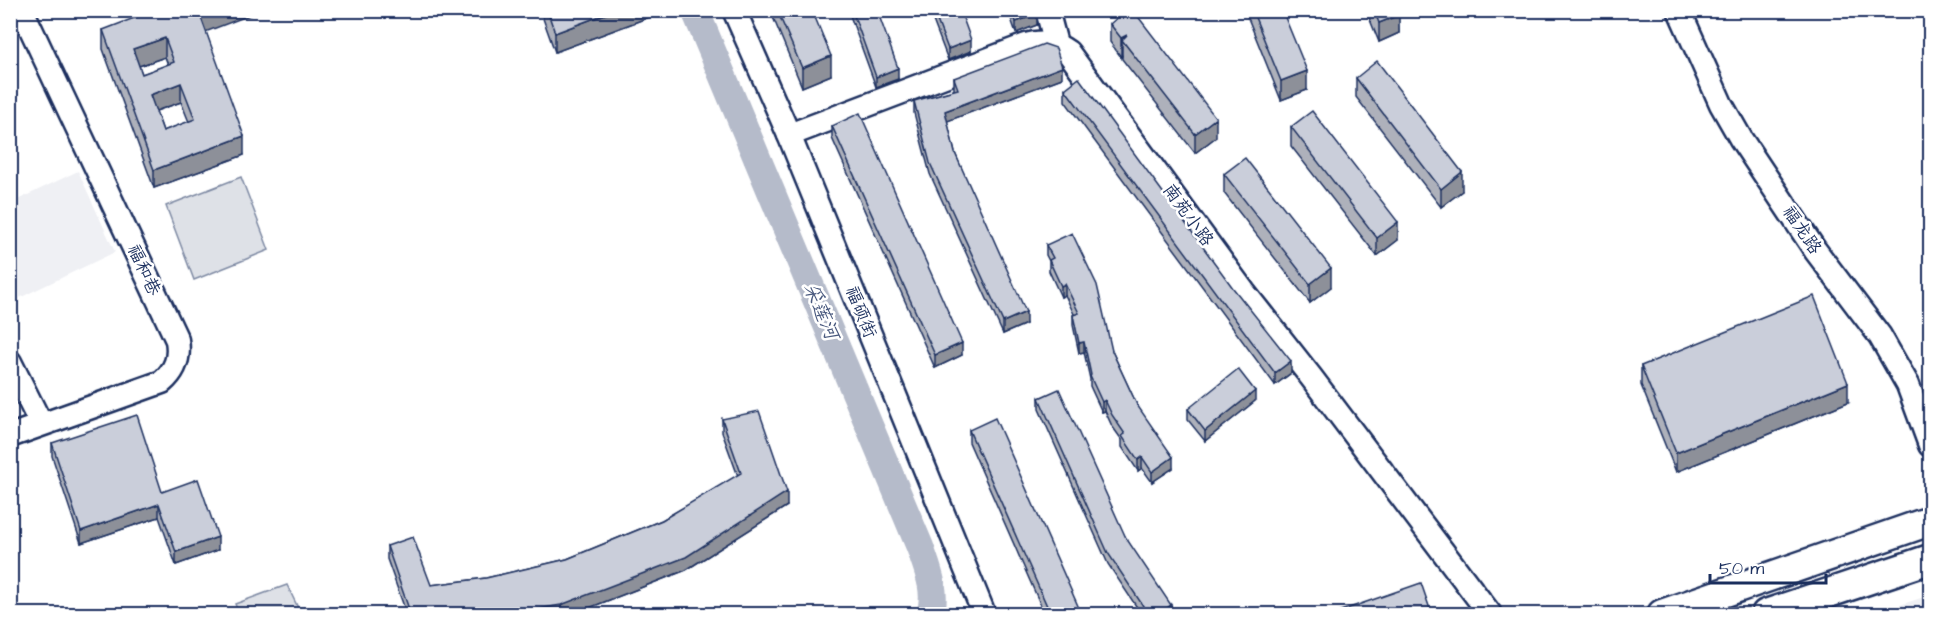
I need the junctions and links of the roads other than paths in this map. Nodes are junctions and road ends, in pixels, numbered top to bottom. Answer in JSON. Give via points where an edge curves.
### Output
{"nodes":[{"id":1,"x":22,"y":10,"type":"edge"},
{"id":2,"x":734,"y":10,"type":"edge"},
{"id":3,"x":1047,"y":10,"type":"edge"},
{"id":4,"x":1679,"y":10,"type":"edge"},
{"id":5,"x":1056,"y":44,"type":"junction"},
{"id":6,"x":789,"y":135,"type":"junction"},
{"id":7,"x":10,"y":362,"type":"edge"},
{"id":8,"x":40,"y":424,"type":"junction"},
{"id":9,"x":10,"y":436,"type":"edge"},
{"id":10,"x":1930,"y":445,"type":"edge"},
{"id":11,"x":1930,"y":521,"type":"edge"},
{"id":12,"x":1930,"y":558,"type":"edge"},
{"id":13,"x":984,"y":615,"type":"edge"},
{"id":14,"x":1490,"y":615,"type":"edge"},
{"id":15,"x":1662,"y":615,"type":"edge"},
{"id":16,"x":1766,"y":615,"type":"edge"}],
"edges":[{"from":1,"to":8,"type":"street","name":"福和巷","via":[[179,348],[176,367],[162,382]]},
{"from":2,"to":6,"type":"street","name":"福硕街"},
{"from":3,"to":5,"type":"street"},
{"from":4,"to":10,"type":"street","name":"福龙路","via":[[1721,104],[1742,139],[1815,250],[1880,336],[1908,385]]},
{"from":5,"to":6,"type":"street","via":[[1040,41],[1026,45]]},
{"from":5,"to":14,"type":"street","name":"南苑小路","via":[[1068,52],[1244,292]]},
{"from":6,"to":13,"type":"street","name":"福硕街"},
{"from":7,"to":8,"type":"street"},
{"from":8,"to":9,"type":"street","name":"福和巷"},
{"from":11,"to":15,"type":"main road"},
{"from":12,"to":16,"type":"main road"}]}
